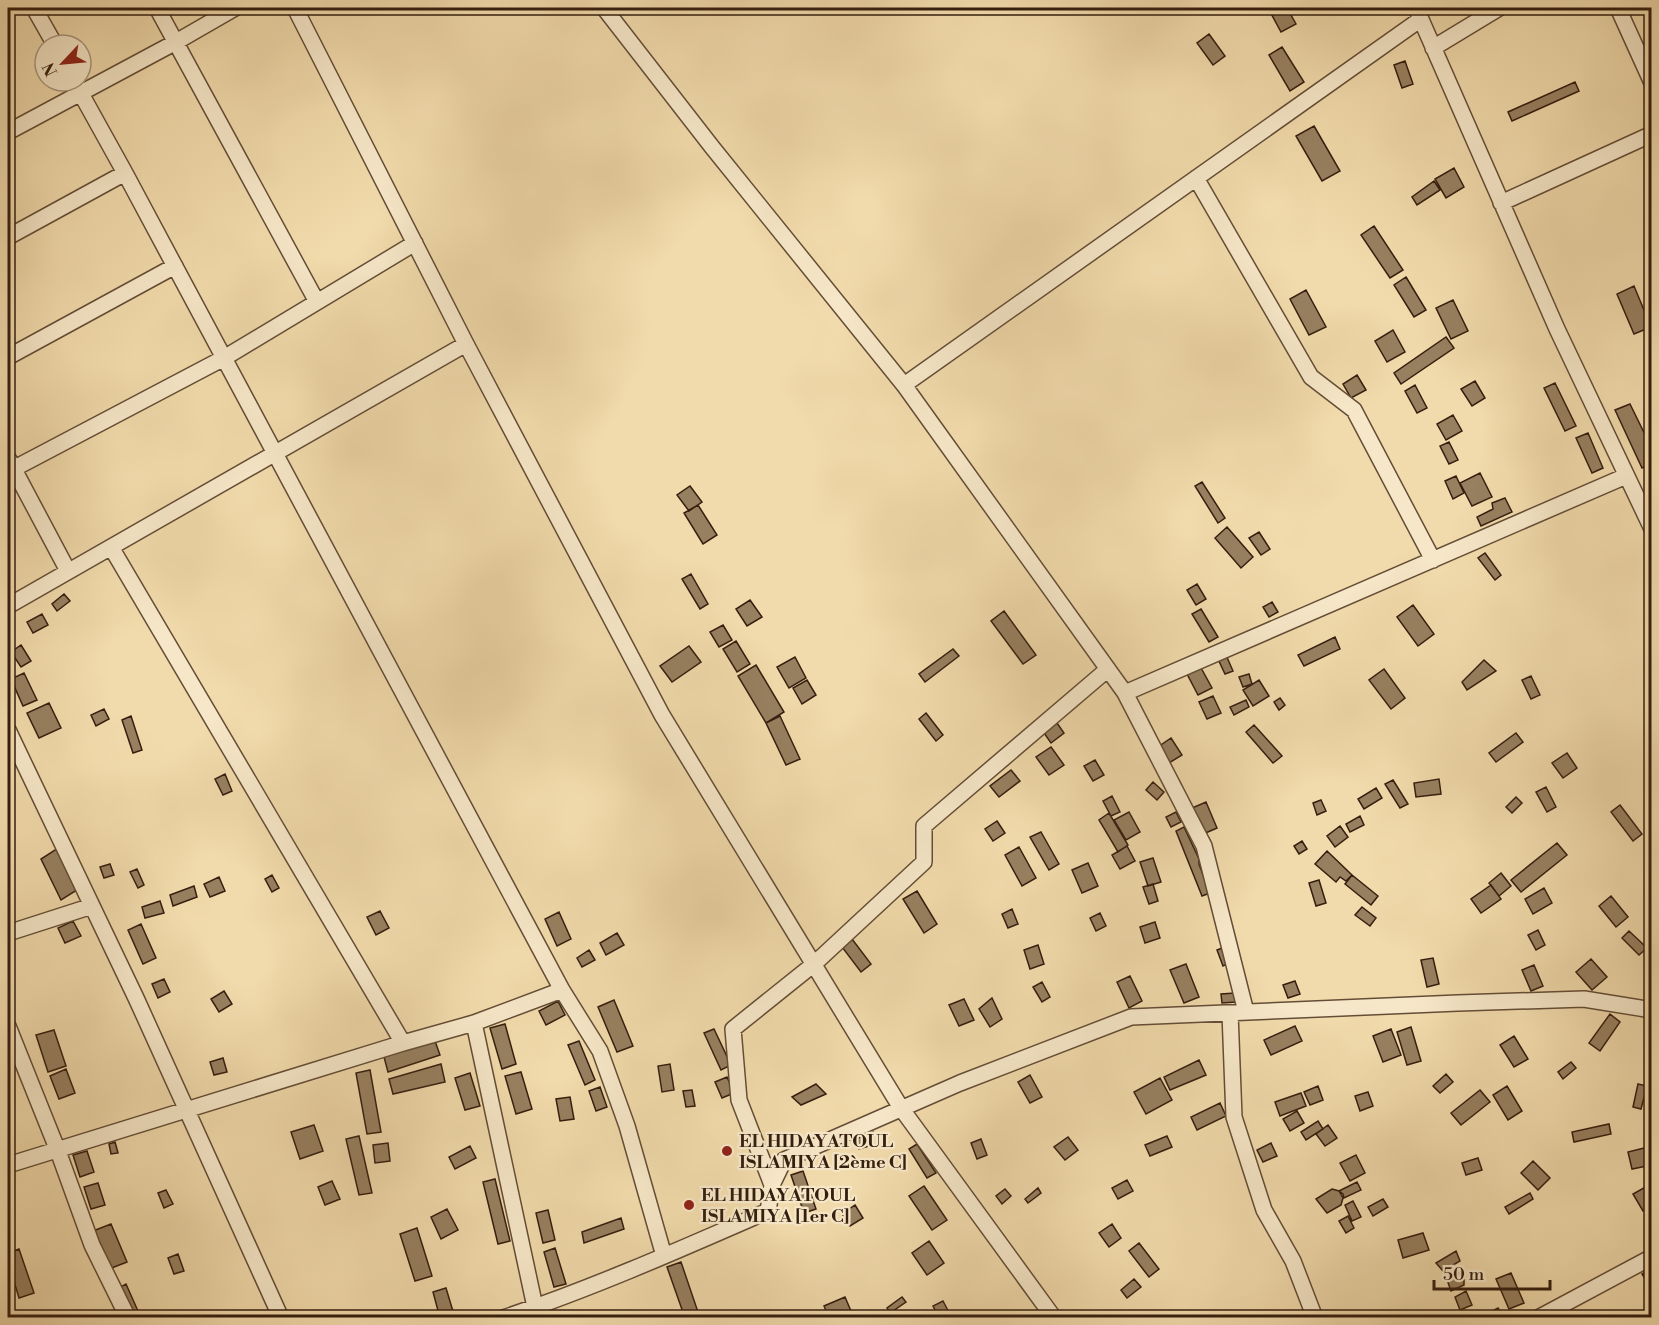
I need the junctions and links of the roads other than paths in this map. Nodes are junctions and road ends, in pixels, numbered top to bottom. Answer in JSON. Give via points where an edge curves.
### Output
{"nodes":[{"id":1,"x":34,"y":8,"type":"edge"},
{"id":2,"x":157,"y":8,"type":"edge"},
{"id":3,"x":235,"y":8,"type":"edge"},
{"id":4,"x":295,"y":8,"type":"edge"},
{"id":5,"x":604,"y":8,"type":"edge"},
{"id":6,"x":1499,"y":8,"type":"edge"},
{"id":7,"x":1618,"y":8,"type":"edge"},
{"id":8,"x":1418,"y":13,"type":"edge"},
{"id":9,"x":48,"y":33,"type":"edge"},
{"id":10,"x":176,"y":42,"type":"junction"},
{"id":11,"x":1433,"y":48,"type":"junction"},
{"id":12,"x":93,"y":80,"type":"edge"},
{"id":13,"x":1652,"y":83,"type":"edge"},
{"id":14,"x":68,"y":93,"type":"edge"},
{"id":15,"x":80,"y":93,"type":"edge"},
{"id":16,"x":8,"y":132,"type":"edge"},
{"id":17,"x":1652,"y":134,"type":"edge"},
{"id":18,"x":125,"y":173,"type":"junction"},
{"id":19,"x":1196,"y":178,"type":"junction"},
{"id":20,"x":1501,"y":203,"type":"junction"},
{"id":21,"x":8,"y":237,"type":"edge"},
{"id":22,"x":415,"y":243,"type":"junction"},
{"id":23,"x":175,"y":266,"type":"junction"},
{"id":24,"x":317,"y":302,"type":"junction"},
{"id":25,"x":466,"y":344,"type":"junction"},
{"id":26,"x":8,"y":357,"type":"edge"},
{"id":27,"x":224,"y":358,"type":"junction"},
{"id":28,"x":904,"y":385,"type":"junction"},
{"id":29,"x":275,"y":453,"type":"junction"},
{"id":30,"x":10,"y":463,"type":"edge"},
{"id":31,"x":1626,"y":476,"type":"junction"},
{"id":32,"x":1652,"y":529,"type":"edge"},
{"id":33,"x":111,"y":547,"type":"junction"},
{"id":34,"x":1433,"y":560,"type":"junction"},
{"id":35,"x":68,"y":571,"type":"junction"},
{"id":36,"x":8,"y":606,"type":"edge"},
{"id":37,"x":1108,"y":669,"type":"junction"},
{"id":38,"x":1125,"y":693,"type":"junction"},
{"id":39,"x":8,"y":730,"type":"edge"},
{"id":40,"x":92,"y":906,"type":"junction"},
{"id":41,"x":8,"y":933,"type":"edge"},
{"id":42,"x":814,"y":964,"type":"junction"},
{"id":43,"x":562,"y":990,"type":"junction"},
{"id":44,"x":1652,"y":1010,"type":"edge"},
{"id":45,"x":1246,"y":1012,"type":"junction"},
{"id":46,"x":1230,"y":1013,"type":"junction"},
{"id":47,"x":474,"y":1023,"type":"junction"},
{"id":48,"x":8,"y":1026,"type":"edge"},
{"id":49,"x":403,"y":1043,"type":"junction"},
{"id":50,"x":901,"y":1108,"type":"junction"},
{"id":51,"x":187,"y":1110,"type":"junction"},
{"id":52,"x":58,"y":1151,"type":"junction"},
{"id":53,"x":8,"y":1165,"type":"edge"},
{"id":54,"x":772,"y":1185,"type":"junction"},
{"id":55,"x":664,"y":1256,"type":"junction"},
{"id":56,"x":1652,"y":1257,"type":"edge"},
{"id":57,"x":535,"y":1307,"type":"junction"},
{"id":58,"x":128,"y":1317,"type":"edge"},
{"id":59,"x":281,"y":1317,"type":"edge"},
{"id":60,"x":503,"y":1317,"type":"edge"},
{"id":61,"x":1054,"y":1317,"type":"edge"},
{"id":62,"x":1315,"y":1317,"type":"edge"},
{"id":63,"x":1538,"y":1317,"type":"edge"}],
"edges":[{"from":1,"to":9,"type":"street"},
{"from":2,"to":10,"type":"street"},
{"from":3,"to":10,"type":"street"},
{"from":4,"to":22,"type":"street"},
{"from":5,"to":28,"type":"street"},
{"from":6,"to":11,"type":"street"},
{"from":7,"to":13,"type":"street"},
{"from":8,"to":11,"type":"street"},
{"from":8,"to":19,"type":"street"},
{"from":10,"to":12,"type":"street"},
{"from":10,"to":24,"type":"street"},
{"from":11,"to":20,"type":"street"},
{"from":14,"to":16,"type":"street"},
{"from":15,"to":18,"type":"street"},
{"from":17,"to":20,"type":"street"},
{"from":18,"to":21,"type":"street"},
{"from":18,"to":23,"type":"street"},
{"from":19,"to":28,"type":"street"},
{"from":19,"to":34,"type":"street","via":[[1311,377],[1354,410]]},
{"from":20,"to":31,"type":"street"},
{"from":22,"to":24,"type":"street"},
{"from":22,"to":25,"type":"street"},
{"from":23,"to":26,"type":"street"},
{"from":23,"to":27,"type":"street"},
{"from":24,"to":27,"type":"street"},
{"from":25,"to":29,"type":"street"},
{"from":25,"to":42,"type":"street","via":[[662,715]]},
{"from":27,"to":29,"type":"street"},
{"from":27,"to":30,"type":"street"},
{"from":28,"to":37,"type":"street"},
{"from":29,"to":33,"type":"street"},
{"from":29,"to":43,"type":"street"},
{"from":30,"to":35,"type":"street"},
{"from":31,"to":32,"type":"street"},
{"from":31,"to":34,"type":"street"},
{"from":33,"to":35,"type":"street"},
{"from":33,"to":49,"type":"street"},
{"from":34,"to":38,"type":"street"},
{"from":35,"to":36,"type":"street"},
{"from":37,"to":38,"type":"street"},
{"from":37,"to":42,"type":"street","via":[[924,826],[924,862]]},
{"from":38,"to":45,"type":"street","via":[[1204,846]]},
{"from":39,"to":40,"type":"street"},
{"from":40,"to":41,"type":"street"},
{"from":40,"to":51,"type":"street"},
{"from":42,"to":50,"type":"street"},
{"from":42,"to":54,"type":"street","via":[[733,1029],[739,1100]]},
{"from":43,"to":47,"type":"street"},
{"from":43,"to":55,"type":"street","via":[[600,1051],[627,1126]]},
{"from":44,"to":45,"type":"street","via":[[1584,999]]},
{"from":45,"to":46,"type":"street"},
{"from":46,"to":50,"type":"street","via":[[1131,1017]]},
{"from":46,"to":62,"type":"street","via":[[1234,1116],[1264,1210],[1293,1261]]},
{"from":47,"to":49,"type":"street"},
{"from":47,"to":57,"type":"street"},
{"from":48,"to":52,"type":"street"},
{"from":49,"to":51,"type":"street"},
{"from":50,"to":54,"type":"street","via":[[784,1160]]},
{"from":50,"to":61,"type":"street"},
{"from":51,"to":52,"type":"street"},
{"from":51,"to":59,"type":"street"},
{"from":52,"to":53,"type":"street"},
{"from":52,"to":58,"type":"street","via":[[92,1245]]},
{"from":54,"to":55,"type":"street","via":[[768,1211]]},
{"from":55,"to":57,"type":"street"},
{"from":56,"to":63,"type":"street"},
{"from":57,"to":60,"type":"street"}]}
